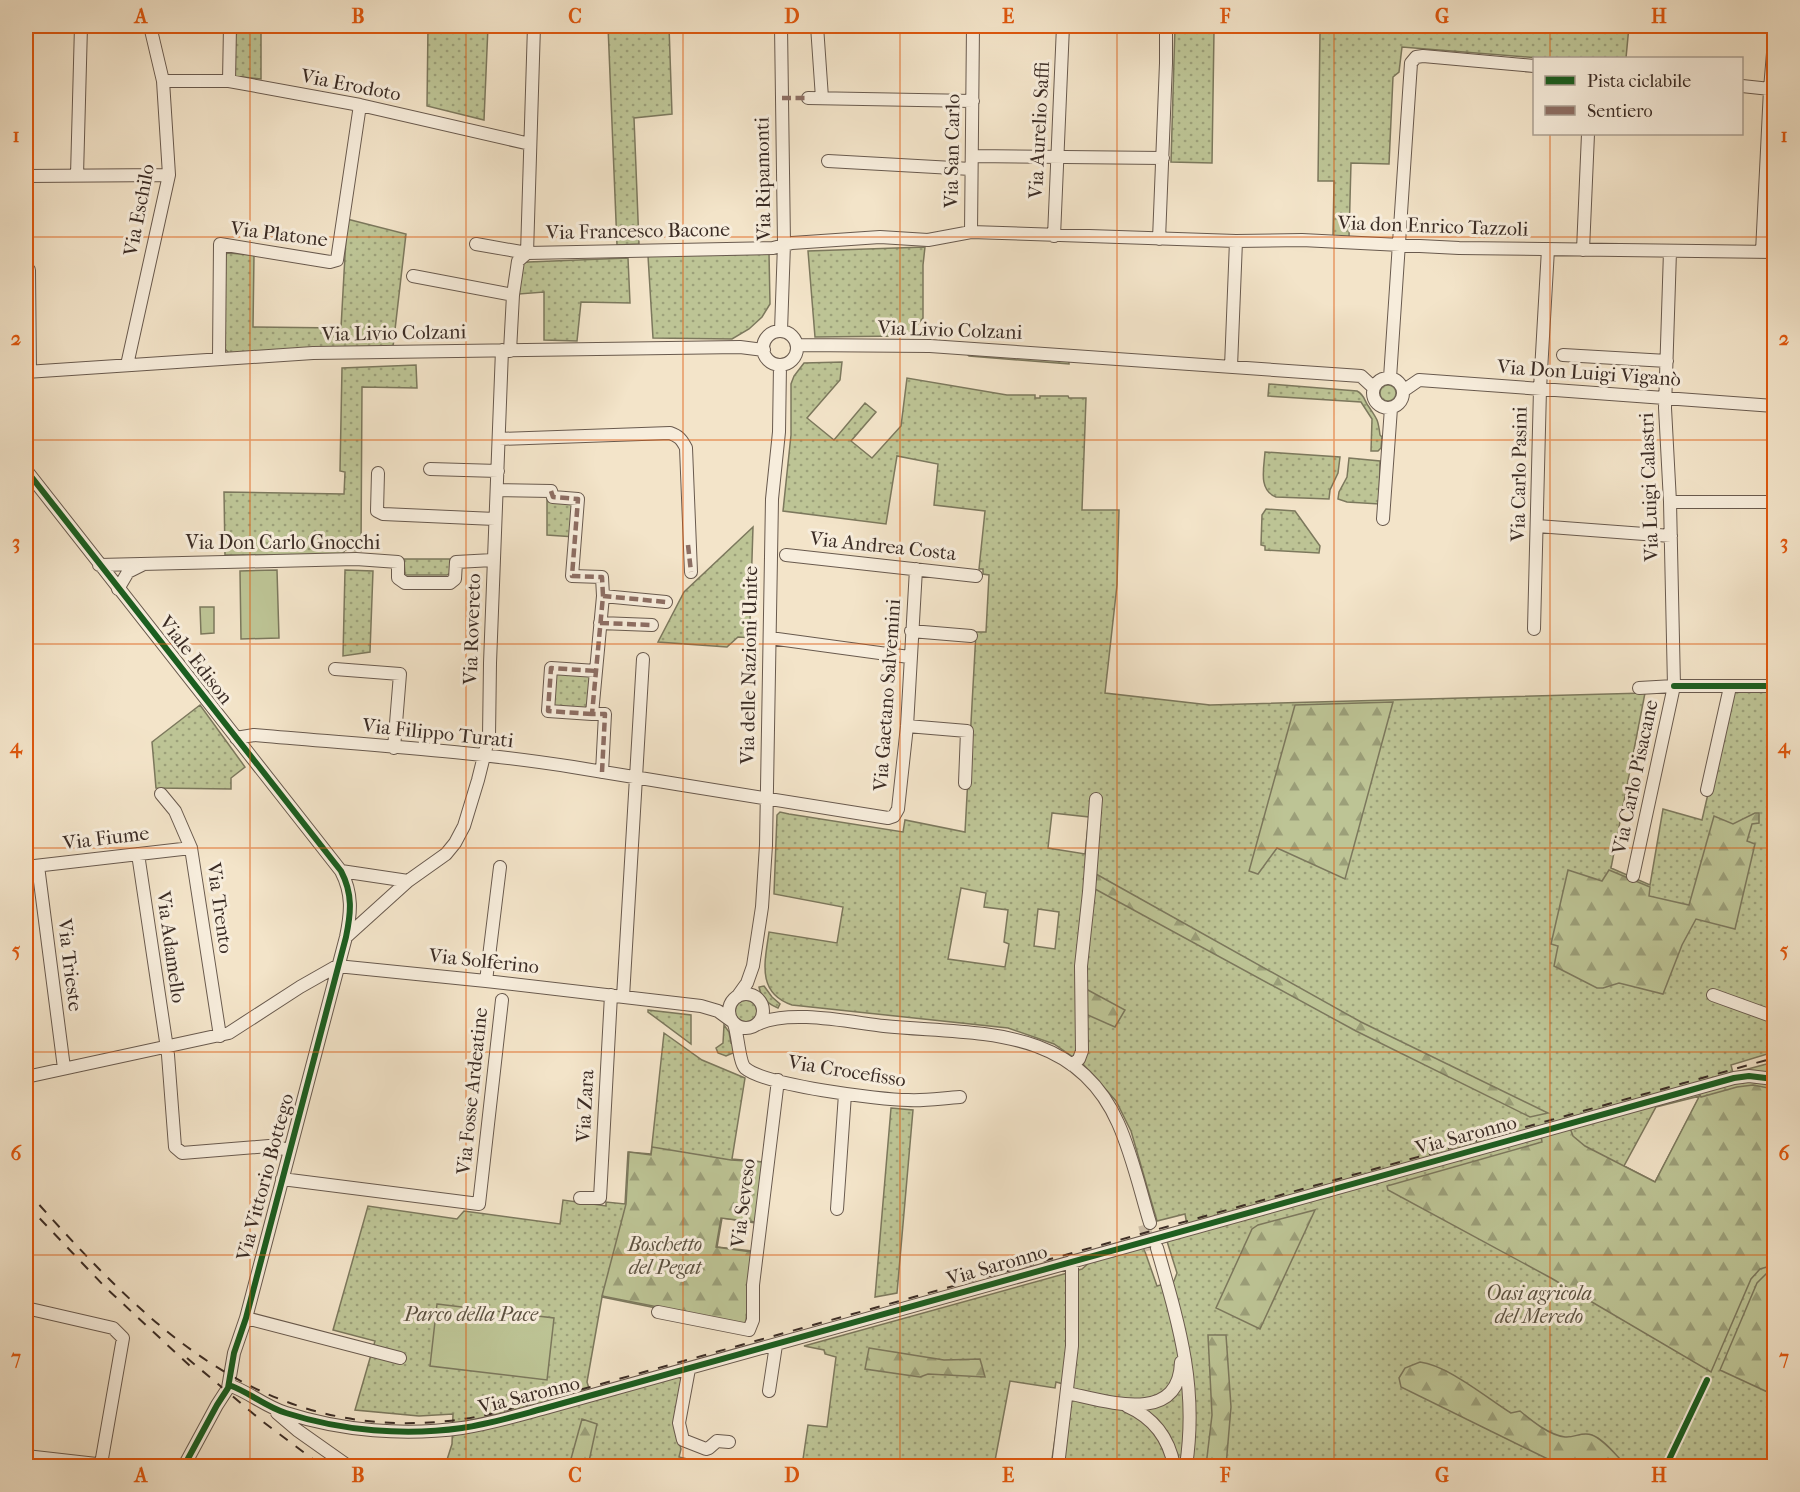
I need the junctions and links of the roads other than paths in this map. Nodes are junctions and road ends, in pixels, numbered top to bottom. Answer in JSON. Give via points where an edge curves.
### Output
{"nodes":[{"id":1,"x":81,"y":26,"type":"edge"},
{"id":2,"x":150,"y":26,"type":"edge"},
{"id":3,"x":230,"y":26,"type":"edge"},
{"id":4,"x":534,"y":26,"type":"edge"},
{"id":5,"x":780,"y":26,"type":"edge"},
{"id":6,"x":817,"y":26,"type":"edge"},
{"id":7,"x":973,"y":26,"type":"edge"},
{"id":8,"x":1064,"y":26,"type":"edge"},
{"id":9,"x":1166,"y":26,"type":"edge"},
{"id":10,"x":1774,"y":41,"type":"edge"},
{"id":11,"x":1533,"y":66,"type":"edge"},
{"id":12,"x":163,"y":81,"type":"junction"},
{"id":13,"x":229,"y":81,"type":"junction"},
{"id":14,"x":1743,"y":86,"type":"edge"},
{"id":15,"x":1770,"y":89,"type":"junction"},
{"id":16,"x":808,"y":98,"type":"dead end"},
{"id":17,"x":822,"y":98,"type":"junction"},
{"id":18,"x":973,"y":101,"type":"junction"},
{"id":19,"x":360,"y":105,"type":"junction"},
{"id":20,"x":1588,"y":135,"type":"edge"},
{"id":21,"x":530,"y":144,"type":"junction"},
{"id":22,"x":972,"y":156,"type":"junction"},
{"id":23,"x":1059,"y":157,"type":"junction"},
{"id":24,"x":1163,"y":158,"type":"junction"},
{"id":25,"x":828,"y":161,"type":"dead end"},
{"id":26,"x":971,"y":169,"type":"junction"},
{"id":27,"x":77,"y":175,"type":"junction"},
{"id":28,"x":169,"y":175,"type":"junction"},
{"id":29,"x":26,"y":176,"type":"edge"},
{"id":30,"x":971,"y":232,"type":"junction"},
{"id":31,"x":1054,"y":236,"type":"junction"},
{"id":32,"x":1159,"y":239,"type":"junction"},
{"id":33,"x":928,"y":240,"type":"joint"},
{"id":34,"x":1236,"y":241,"type":"junction"},
{"id":35,"x":476,"y":244,"type":"dead end"},
{"id":36,"x":784,"y":244,"type":"junction"},
{"id":37,"x":1398,"y":244,"type":"junction"},
{"id":38,"x":1548,"y":249,"type":"junction"},
{"id":39,"x":1583,"y":250,"type":"junction"},
{"id":40,"x":1670,"y":251,"type":"junction"},
{"id":41,"x":1768,"y":252,"type":"edge"},
{"id":42,"x":527,"y":253,"type":"junction"},
{"id":43,"x":28,"y":270,"type":"dead end"},
{"id":44,"x":413,"y":276,"type":"dead end"},
{"id":45,"x":513,"y":295,"type":"junction"},
{"id":46,"x":781,"y":331,"type":"junction"},
{"id":47,"x":797,"y":345,"type":"junction"},
{"id":48,"x":506,"y":351,"type":"junction"},
{"id":49,"x":764,"y":351,"type":"junction"},
{"id":50,"x":1563,"y":356,"type":"dead end"},
{"id":51,"x":219,"y":358,"type":"junction"},
{"id":52,"x":1667,"y":361,"type":"junction"},
{"id":53,"x":127,"y":365,"type":"junction"},
{"id":54,"x":780,"y":365,"type":"junction"},
{"id":55,"x":1231,"y":367,"type":"junction"},
{"id":56,"x":28,"y":372,"type":"edge"},
{"id":57,"x":1390,"y":378,"type":"junction"},
{"id":58,"x":1374,"y":388,"type":"junction"},
{"id":59,"x":1540,"y":389,"type":"junction"},
{"id":60,"x":1403,"y":391,"type":"junction"},
{"id":61,"x":1665,"y":398,"type":"junction"},
{"id":62,"x":1774,"y":406,"type":"edge"},
{"id":63,"x":1391,"y":408,"type":"junction"},
{"id":64,"x":499,"y":439,"type":"junction"},
{"id":65,"x":26,"y":470,"type":"edge"},
{"id":66,"x":429,"y":470,"type":"dead end"},
{"id":67,"x":498,"y":471,"type":"junction"},
{"id":68,"x":378,"y":473,"type":"dead end"},
{"id":69,"x":497,"y":490,"type":"junction"},
{"id":70,"x":1671,"y":502,"type":"junction"},
{"id":71,"x":1774,"y":502,"type":"edge"},
{"id":72,"x":495,"y":519,"type":"junction"},
{"id":73,"x":1383,"y":519,"type":"dead end"},
{"id":74,"x":1538,"y":526,"type":"junction"},
{"id":75,"x":1671,"y":536,"type":"junction"},
{"id":76,"x":786,"y":555,"type":"dead end"},
{"id":77,"x":493,"y":560,"type":"junction"},
{"id":78,"x":145,"y":563,"type":"junction"},
{"id":79,"x":99,"y":565,"type":"junction"},
{"id":80,"x":916,"y":569,"type":"junction"},
{"id":81,"x":691,"y":572,"type":"dead end"},
{"id":82,"x":976,"y":576,"type":"dead end"},
{"id":83,"x":118,"y":589,"type":"junction"},
{"id":84,"x":603,"y":597,"type":"junction"},
{"id":85,"x":666,"y":602,"type":"dead end"},
{"id":86,"x":600,"y":623,"type":"junction"},
{"id":87,"x":652,"y":625,"type":"dead end"},
{"id":88,"x":1534,"y":628,"type":"dead end"},
{"id":89,"x":911,"y":631,"type":"junction"},
{"id":90,"x":971,"y":636,"type":"dead end"},
{"id":91,"x":770,"y":638,"type":"junction"},
{"id":92,"x":909,"y":657,"type":"junction"},
{"id":93,"x":643,"y":659,"type":"dead end"},
{"id":94,"x":335,"y":669,"type":"dead end"},
{"id":95,"x":596,"y":671,"type":"junction"},
{"id":96,"x":1674,"y":686,"type":"junction"},
{"id":97,"x":1774,"y":686,"type":"edge"},
{"id":98,"x":1730,"y":687,"type":"junction"},
{"id":99,"x":1639,"y":688,"type":"dead end"},
{"id":100,"x":592,"y":714,"type":"junction"},
{"id":101,"x":907,"y":726,"type":"junction"},
{"id":102,"x":236,"y":738,"type":"junction"},
{"id":103,"x":394,"y":748,"type":"junction"},
{"id":104,"x":483,"y":756,"type":"junction"},
{"id":105,"x":602,"y":772,"type":"junction"},
{"id":106,"x":636,"y":779,"type":"junction"},
{"id":107,"x":965,"y":783,"type":"dead end"},
{"id":108,"x":1707,"y":790,"type":"dead end"},
{"id":109,"x":161,"y":795,"type":"dead end"},
{"id":110,"x":1096,"y":799,"type":"dead end"},
{"id":111,"x":766,"y":800,"type":"junction"},
{"id":112,"x":888,"y":818,"type":"joint"},
{"id":113,"x":191,"y":848,"type":"junction"},
{"id":114,"x":138,"y":854,"type":"junction"},
{"id":115,"x":32,"y":866,"type":"edge"},
{"id":116,"x":500,"y":867,"type":"dead end"},
{"id":117,"x":341,"y":871,"type":"junction"},
{"id":118,"x":1633,"y":876,"type":"dead end"},
{"id":119,"x":408,"y":881,"type":"junction"},
{"id":120,"x":346,"y":937,"type":"junction"},
{"id":121,"x":338,"y":966,"type":"junction"},
{"id":122,"x":753,"y":966,"type":"junction"},
{"id":123,"x":486,"y":981,"type":"junction"},
{"id":124,"x":1713,"y":995,"type":"dead end"},
{"id":125,"x":617,"y":996,"type":"junction"},
{"id":126,"x":736,"y":998,"type":"junction"},
{"id":127,"x":758,"y":999,"type":"junction"},
{"id":128,"x":502,"y":1000,"type":"dead end"},
{"id":129,"x":701,"y":1006,"type":"junction"},
{"id":130,"x":800,"y":1017,"type":"junction"},
{"id":131,"x":1774,"y":1017,"type":"edge"},
{"id":132,"x":733,"y":1023,"type":"junction"},
{"id":133,"x":757,"y":1025,"type":"junction"},
{"id":134,"x":917,"y":1029,"type":"junction"},
{"id":135,"x":220,"y":1035,"type":"junction"},
{"id":136,"x":166,"y":1046,"type":"junction"},
{"id":137,"x":740,"y":1056,"type":"junction"},
{"id":138,"x":1072,"y":1065,"type":"junction"},
{"id":139,"x":64,"y":1068,"type":"junction"},
{"id":140,"x":26,"y":1077,"type":"edge"},
{"id":141,"x":1774,"y":1079,"type":"edge"},
{"id":142,"x":778,"y":1080,"type":"junction"},
{"id":143,"x":845,"y":1094,"type":"junction"},
{"id":144,"x":960,"y":1097,"type":"dead end"},
{"id":145,"x":290,"y":1150,"type":"junction"},
{"id":146,"x":282,"y":1179,"type":"junction"},
{"id":147,"x":580,"y":1198,"type":"dead end"},
{"id":148,"x":837,"y":1209,"type":"dead end"},
{"id":149,"x":1072,"y":1261,"type":"junction"},
{"id":150,"x":26,"y":1308,"type":"edge"},
{"id":151,"x":658,"y":1312,"type":"dead end"},
{"id":152,"x":246,"y":1318,"type":"junction"},
{"id":153,"x":776,"y":1345,"type":"junction"},
{"id":154,"x":400,"y":1358,"type":"dead end"},
{"id":155,"x":1181,"y":1362,"type":"junction"},
{"id":156,"x":689,"y":1369,"type":"junction"},
{"id":157,"x":227,"y":1390,"type":"junction"},
{"id":158,"x":769,"y":1390,"type":"dead end"},
{"id":159,"x":1067,"y":1394,"type":"junction"},
{"id":160,"x":1120,"y":1404,"type":"junction"},
{"id":161,"x":267,"y":1405,"type":"junction"},
{"id":162,"x":729,"y":1442,"type":"dead end"},
{"id":163,"x":26,"y":1456,"type":"edge"},
{"id":164,"x":101,"y":1464,"type":"junction"},
{"id":165,"x":185,"y":1465,"type":"edge"},
{"id":166,"x":114,"y":1467,"type":"edge"},
{"id":167,"x":199,"y":1467,"type":"edge"},
{"id":168,"x":348,"y":1467,"type":"edge"},
{"id":169,"x":1059,"y":1467,"type":"edge"},
{"id":170,"x":1174,"y":1467,"type":"edge"},
{"id":171,"x":1180,"y":1467,"type":"edge"},
{"id":172,"x":1186,"y":1467,"type":"edge"}],
"edges":[{"from":1,"to":27,"type":"street"},
{"from":2,"to":12,"type":"street","name":"Via Eschilo"},
{"from":3,"to":13,"type":"street"},
{"from":4,"to":21,"type":"street"},
{"from":5,"to":36,"type":"street","name":"Via Ripamonti"},
{"from":6,"to":17,"type":"street"},
{"from":7,"to":18,"type":"street","name":"Via San Carlo"},
{"from":8,"to":23,"type":"street","name":"Via Aurelio Saffi"},
{"from":9,"to":24,"type":"street"},
{"from":10,"to":15,"type":"street"},
{"from":11,"to":37,"type":"street","via":[[1423,56],[1411,63]]},
{"from":12,"to":13,"type":"street","name":"Via Erodoto"},
{"from":12,"to":28,"type":"street","name":"Via Eschilo"},
{"from":13,"to":19,"type":"street","name":"Via Erodoto"},
{"from":14,"to":15,"type":"street"},
{"from":15,"to":41,"type":"street"},
{"from":16,"to":17,"type":"street"},
{"from":17,"to":18,"type":"street"},
{"from":18,"to":22,"type":"street","name":"Via San Carlo"},
{"from":19,"to":21,"type":"street","name":"Via Erodoto"},
{"from":19,"to":51,"type":"street","name":"Via Platone","via":[[337,260],[220,244]]},
{"from":20,"to":39,"type":"street"},
{"from":21,"to":42,"type":"street"},
{"from":22,"to":23,"type":"street"},
{"from":22,"to":26,"type":"street","name":"Via San Carlo"},
{"from":23,"to":24,"type":"street"},
{"from":23,"to":31,"type":"street","name":"Via Aurelio Saffi"},
{"from":24,"to":32,"type":"street"},
{"from":25,"to":26,"type":"street"},
{"from":26,"to":30,"type":"street","name":"Via San Carlo"},
{"from":27,"to":28,"type":"street"},
{"from":27,"to":29,"type":"street"},
{"from":28,"to":53,"type":"street","name":"Via Eschilo"},
{"from":30,"to":31,"type":"street","name":"Via don Enrico Tazzoli"},
{"from":30,"to":33,"type":"street","name":"Via San Carlo"},
{"from":31,"to":32,"type":"street","name":"Via don Enrico Tazzoli"},
{"from":32,"to":34,"type":"street","name":"Via don Enrico Tazzoli"},
{"from":33,"to":36,"type":"street","name":"Via Francesco Bacone","via":[[880,237]]},
{"from":34,"to":37,"type":"street","name":"Via don Enrico Tazzoli"},
{"from":34,"to":55,"type":"street"},
{"from":35,"to":42,"type":"street","name":"Via Francesco Bacone"},
{"from":36,"to":42,"type":"street","name":"Via Francesco Bacone","via":[[773,248]]},
{"from":36,"to":46,"type":"street","name":"Via Ripamonti"},
{"from":37,"to":38,"type":"street","name":"Via don Enrico Tazzoli"},
{"from":37,"to":57,"type":"street"},
{"from":38,"to":39,"type":"street","name":"Via don Enrico Tazzoli"},
{"from":38,"to":59,"type":"street","name":"Via Carlo Pasini"},
{"from":39,"to":40,"type":"street","name":"Via don Enrico Tazzoli"},
{"from":40,"to":41,"type":"street","name":"Via don Enrico Tazzoli"},
{"from":40,"to":52,"type":"street","name":"Via Luigi Calastri"},
{"from":42,"to":45,"type":"street","name":"Via Rovereto","via":[[518,261]]},
{"from":43,"to":56,"type":"street"},
{"from":44,"to":45,"type":"street"},
{"from":45,"to":48,"type":"street","name":"Via Rovereto"},
{"from":46,"to":47,"type":"street","via":[[791,335]]},
{"from":46,"to":49,"type":"street","via":[[766,339]]},
{"from":47,"to":54,"type":"street","via":[[795,357]]},
{"from":47,"to":55,"type":"street","name":"Via Livio Colzani","via":[[930,346]]},
{"from":48,"to":49,"type":"street","name":"Via Livio Colzani","via":[[740,347]]},
{"from":48,"to":51,"type":"street","name":"Via Livio Colzani"},
{"from":48,"to":64,"type":"street","name":"Via Rovereto"},
{"from":49,"to":54,"type":"street","via":[[769,361]]},
{"from":50,"to":52,"type":"street"},
{"from":51,"to":53,"type":"street","name":"Via Livio Colzani"},
{"from":52,"to":61,"type":"street","name":"Via Luigi Calastri"},
{"from":53,"to":56,"type":"street","name":"Via Livio Colzani"},
{"from":54,"to":91,"type":"street","name":"Via delle Nazioni Unite","via":[[772,499]]},
{"from":55,"to":58,"type":"street","via":[[1361,376]]},
{"from":57,"to":58,"type":"street","via":[[1380,380]]},
{"from":57,"to":60,"type":"street","via":[[1399,382]]},
{"from":58,"to":63,"type":"street","via":[[1377,403]]},
{"from":59,"to":60,"type":"street","name":"Via Don Luigi Viganò","via":[[1419,380]]},
{"from":59,"to":61,"type":"street","name":"Via Don Luigi Viganò"},
{"from":59,"to":74,"type":"street","name":"Via Carlo Pasini"},
{"from":60,"to":63,"type":"street","via":[[1400,403]]},
{"from":61,"to":62,"type":"street","name":"Via Don Luigi Viganò"},
{"from":61,"to":70,"type":"street","name":"Via Luigi Calastri"},
{"from":63,"to":73,"type":"street"},
{"from":64,"to":67,"type":"street","name":"Via Rovereto"},
{"from":64,"to":81,"type":"street","via":[[670,433],[677,436],[686,448]]},
{"from":65,"to":79,"type":"street","name":"Viale Edison"},
{"from":66,"to":67,"type":"street"},
{"from":67,"to":69,"type":"street","name":"Via Rovereto"},
{"from":68,"to":72,"type":"street","via":[[377,511],[383,514]]},
{"from":69,"to":72,"type":"street","name":"Via Rovereto"},
{"from":69,"to":84,"type":"street","via":[[551,491],[552,497],[578,499],[572,576],[602,577]]},
{"from":70,"to":71,"type":"street"},
{"from":70,"to":75,"type":"street","name":"Via Luigi Calastri"},
{"from":72,"to":77,"type":"street","name":"Via Rovereto"},
{"from":74,"to":75,"type":"street"},
{"from":74,"to":88,"type":"street","name":"Via Carlo Pasini"},
{"from":75,"to":96,"type":"street","name":"Via Luigi Calastri"},
{"from":76,"to":80,"type":"street","name":"Via Andrea Costa"},
{"from":77,"to":78,"type":"street","name":"Via Don Carlo Gnocchi","via":[[456,562],[455,579],[450,583],[405,583],[398,578],[398,562],[345,559]]},
{"from":77,"to":104,"type":"street","name":"Via Rovereto","via":[[489,736]]},
{"from":78,"to":79,"type":"street","name":"Via Don Carlo Gnocchi"},
{"from":78,"to":83,"type":"street","via":[[128,572]]},
{"from":79,"to":83,"type":"street","name":"Viale Edison"},
{"from":80,"to":82,"type":"street","name":"Via Andrea Costa"},
{"from":80,"to":89,"type":"street","name":"Via Gaetano Salvemini"},
{"from":83,"to":102,"type":"street","name":"Viale Edison"},
{"from":84,"to":85,"type":"street"},
{"from":84,"to":86,"type":"street"},
{"from":86,"to":87,"type":"street"},
{"from":86,"to":95,"type":"street"},
{"from":89,"to":90,"type":"street"},
{"from":89,"to":92,"type":"street","name":"Via Gaetano Salvemini"},
{"from":91,"to":92,"type":"street"},
{"from":91,"to":111,"type":"street","name":"Via delle Nazioni Unite"},
{"from":92,"to":101,"type":"street","name":"Via Gaetano Salvemini"},
{"from":93,"to":106,"type":"street"},
{"from":94,"to":103,"type":"street","via":[[400,674]]},
{"from":95,"to":100,"type":"street"},
{"from":95,"to":100,"type":"street","via":[[552,668],[548,711]]},
{"from":96,"to":98,"type":"street"},
{"from":96,"to":99,"type":"street"},
{"from":96,"to":118,"type":"street","name":"Via Carlo Pisacane"},
{"from":97,"to":98,"type":"street"},
{"from":98,"to":108,"type":"street"},
{"from":100,"to":105,"type":"street","via":[[605,714]]},
{"from":101,"to":107,"type":"street","via":[[967,731]]},
{"from":101,"to":112,"type":"street","name":"Via Gaetano Salvemini","via":[[898,809]]},
{"from":102,"to":103,"type":"street","name":"Via Filippo Turati","via":[[254,735]]},
{"from":102,"to":117,"type":"street","name":"Viale Edison"},
{"from":103,"to":104,"type":"street","name":"Via Filippo Turati"},
{"from":104,"to":105,"type":"street","name":"Via Filippo Turati"},
{"from":104,"to":119,"type":"street","name":"Via Rovereto","via":[[464,826],[455,843]]},
{"from":105,"to":106,"type":"street","name":"Via Filippo Turati"},
{"from":106,"to":111,"type":"street","name":"Via Filippo Turati"},
{"from":106,"to":125,"type":"street"},
{"from":109,"to":113,"type":"street","name":"Via Trento","via":[[175,811]]},
{"from":110,"to":138,"type":"street","via":[[1081,966],[1082,1051]]},
{"from":111,"to":112,"type":"street","name":"Via Filippo Turati"},
{"from":111,"to":122,"type":"street","name":"Via delle Nazioni Unite","via":[[762,907]]},
{"from":113,"to":114,"type":"street","name":"Via Fiume"},
{"from":113,"to":135,"type":"street","name":"Via Trento"},
{"from":114,"to":115,"type":"street","name":"Via Fiume"},
{"from":114,"to":136,"type":"street","name":"Via Adamello"},
{"from":115,"to":139,"type":"street","name":"Via Trieste"},
{"from":116,"to":123,"type":"street"},
{"from":117,"to":119,"type":"street"},
{"from":117,"to":120,"type":"street","via":[[351,896]]},
{"from":119,"to":120,"type":"street","name":"Via Rovereto"},
{"from":120,"to":121,"type":"street"},
{"from":121,"to":123,"type":"street","name":"Via Solferino"},
{"from":121,"to":135,"type":"street"},
{"from":121,"to":145,"type":"street","name":"Via Vittorio Bottego"},
{"from":122,"to":126,"type":"street"},
{"from":122,"to":127,"type":"street"},
{"from":123,"to":125,"type":"street","name":"Via Solferino"},
{"from":124,"to":131,"type":"street"},
{"from":125,"to":129,"type":"street","name":"Via Solferino"},
{"from":125,"to":147,"type":"street","name":"Via Zara","via":[[600,1198]]},
{"from":126,"to":127,"type":"street","via":[[748,994]]},
{"from":126,"to":129,"type":"street"},
{"from":126,"to":132,"type":"street","via":[[729,1009]]},
{"from":127,"to":130,"type":"street","via":[[778,1011]]},
{"from":127,"to":133,"type":"street","via":[[764,1010]]},
{"from":128,"to":146,"type":"street","name":"Via Fosse Ardeatine","via":[[479,1204]]},
{"from":129,"to":132,"type":"street","via":[[718,1011]]},
{"from":130,"to":133,"type":"street","via":[[776,1018]]},
{"from":130,"to":134,"type":"street"},
{"from":132,"to":133,"type":"street","via":[[746,1028]]},
{"from":132,"to":137,"type":"street"},
{"from":133,"to":137,"type":"street"},
{"from":134,"to":138,"type":"street","via":[[984,1033],[1022,1040]]},
{"from":134,"to":138,"type":"street","via":[[1018,1046],[1046,1056],[1080,1080],[1115,1130],[1147,1224],[1118,1122],[1093,1084]]},
{"from":135,"to":136,"type":"street"},
{"from":136,"to":139,"type":"street"},
{"from":136,"to":145,"type":"street","name":"Via Adamello","via":[[178,1151],[269,1146]]},
{"from":137,"to":142,"type":"street","name":"Via Crocefisso","via":[[748,1070]]},
{"from":139,"to":140,"type":"street"},
{"from":141,"to":149,"type":"street","name":"Via Saronno","via":[[1734,1078]]},
{"from":142,"to":143,"type":"street","name":"Via Crocefisso"},
{"from":142,"to":151,"type":"street","name":"Via Seveso","via":[[753,1284],[753,1320],[748,1330]]},
{"from":143,"to":144,"type":"street","name":"Via Crocefisso","via":[[910,1100]]},
{"from":143,"to":148,"type":"street"},
{"from":145,"to":146,"type":"street","name":"Via Vittorio Bottego"},
{"from":146,"to":152,"type":"street","name":"Via Vittorio Bottego"},
{"from":149,"to":153,"type":"street","name":"Via Saronno"},
{"from":149,"to":159,"type":"street","via":[[1073,1324]]},
{"from":150,"to":164,"type":"street","via":[[113,1328],[123,1338]]},
{"from":152,"to":154,"type":"street"},
{"from":152,"to":157,"type":"street","name":"Via Vittorio Bottego"},
{"from":153,"to":156,"type":"street","name":"Via Saronno"},
{"from":153,"to":158,"type":"street"},
{"from":155,"to":160,"type":"street","via":[[1178,1380],[1164,1398],[1141,1405]]},
{"from":155,"to":171,"type":"street","via":[[1185,1414]]},
{"from":155,"to":172,"type":"street","via":[[1154,1249],[1178,1321],[1189,1379]]},
{"from":156,"to":161,"type":"street","name":"Via Saronno","via":[[523,1414],[447,1430],[362,1429],[292,1415]]},
{"from":156,"to":162,"type":"street","via":[[679,1423],[682,1440],[706,1449],[717,1441]]},
{"from":157,"to":161,"type":"street","name":"Via Saronno"},
{"from":157,"to":165,"type":"street"},
{"from":159,"to":160,"type":"street"},
{"from":159,"to":169,"type":"street"},
{"from":160,"to":170,"type":"street","via":[[1142,1414],[1159,1428]]},
{"from":161,"to":168,"type":"street"},
{"from":163,"to":164,"type":"street"},
{"from":164,"to":166,"type":"street"},
{"from":165,"to":167,"type":"street"}]}
